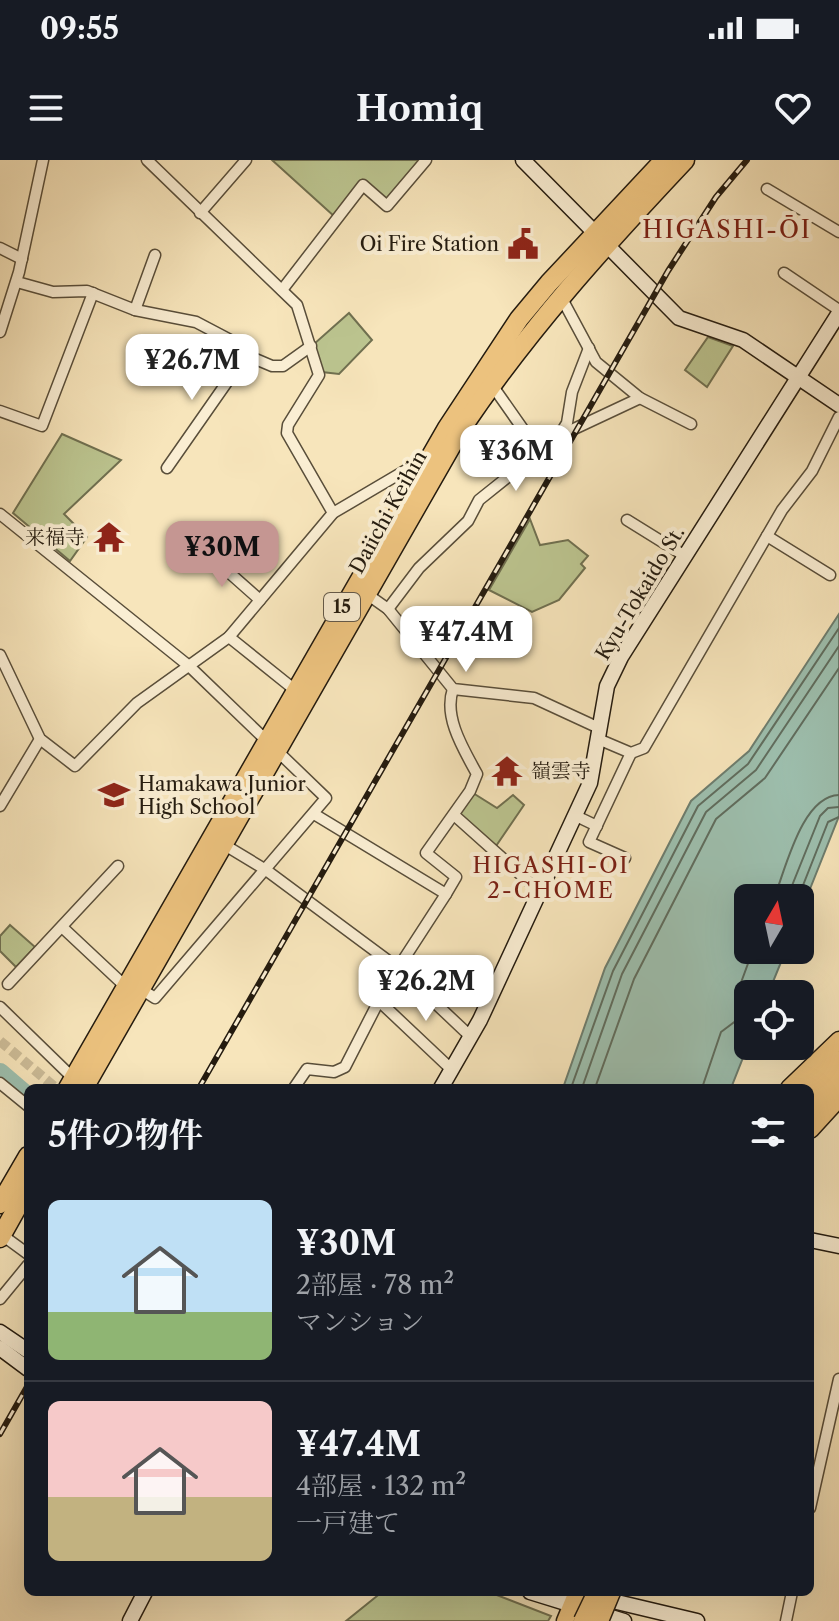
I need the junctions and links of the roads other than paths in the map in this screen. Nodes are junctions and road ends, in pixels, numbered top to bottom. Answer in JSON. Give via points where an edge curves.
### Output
{"nodes":[{"id":1,"x":43,"y":160,"type":"edge"},
{"id":2,"x":147,"y":160,"type":"edge"},
{"id":3,"x":246,"y":160,"type":"edge"},
{"id":4,"x":426,"y":160,"type":"edge"},
{"id":5,"x":523,"y":160,"type":"edge"},
{"id":6,"x":664,"y":160,"type":"edge"},
{"id":7,"x":685,"y":160,"type":"edge"},
{"id":8,"x":767,"y":189,"type":"dead end"},
{"id":9,"x":200,"y":213,"type":"junction"},
{"id":10,"x":839,"y":232,"type":"edge"},
{"id":11,"x":600,"y":239,"type":"junction"},
{"id":12,"x":0,"y":248,"type":"edge"},
{"id":13,"x":155,"y":255,"type":"dead end"},
{"id":14,"x":22,"y":259,"type":"junction"},
{"id":15,"x":784,"y":273,"type":"dead end"},
{"id":16,"x":17,"y":282,"type":"junction"},
{"id":17,"x":282,"y":290,"type":"junction"},
{"id":18,"x":93,"y":293,"type":"junction"},
{"id":19,"x":560,"y":295,"type":"junction"},
{"id":20,"x":135,"y":310,"type":"junction"},
{"id":21,"x":839,"y":311,"type":"edge"},
{"id":22,"x":0,"y":332,"type":"edge"},
{"id":23,"x":311,"y":346,"type":"junction"},
{"id":24,"x":589,"y":348,"type":"junction"},
{"id":25,"x":246,"y":355,"type":"junction"},
{"id":26,"x":799,"y":378,"type":"junction"},
{"id":27,"x":491,"y":384,"type":"junction"},
{"id":28,"x":640,"y":398,"type":"junction"},
{"id":29,"x":839,"y":405,"type":"edge"},
{"id":30,"x":0,"y":411,"type":"edge"},
{"id":31,"x":839,"y":417,"type":"edge"},
{"id":32,"x":691,"y":424,"type":"dead end"},
{"id":33,"x":559,"y":436,"type":"junction"},
{"id":34,"x":539,"y":452,"type":"junction"},
{"id":35,"x":167,"y":468,"type":"dead end"},
{"id":36,"x":423,"y":470,"type":"junction"},
{"id":37,"x":333,"y":513,"type":"junction"},
{"id":38,"x":0,"y":514,"type":"edge"},
{"id":39,"x":627,"y":520,"type":"dead end"},
{"id":40,"x":767,"y":536,"type":"junction"},
{"id":41,"x":207,"y":553,"type":"dead end"},
{"id":42,"x":685,"y":556,"type":"junction"},
{"id":43,"x":830,"y":575,"type":"dead end"},
{"id":44,"x":360,"y":590,"type":"junction"},
{"id":45,"x":260,"y":600,"type":"junction"},
{"id":46,"x":388,"y":609,"type":"junction"},
{"id":47,"x":229,"y":637,"type":"junction"},
{"id":48,"x":0,"y":655,"type":"edge"},
{"id":49,"x":189,"y":666,"type":"junction"},
{"id":50,"x":453,"y":689,"type":"junction"},
{"id":51,"x":295,"y":690,"type":"junction"},
{"id":52,"x":599,"y":733,"type":"junction"},
{"id":53,"x":40,"y":739,"type":"junction"},
{"id":54,"x":270,"y":747,"type":"junction"},
{"id":55,"x":631,"y":753,"type":"junction"},
{"id":56,"x":0,"y":806,"type":"edge"},
{"id":57,"x":314,"y":814,"type":"junction"},
{"id":58,"x":454,"y":815,"type":"junction"},
{"id":59,"x":574,"y":815,"type":"junction"},
{"id":60,"x":597,"y":826,"type":"junction"},
{"id":61,"x":223,"y":844,"type":"junction"},
{"id":62,"x":625,"y":858,"type":"dead end"},
{"id":63,"x":118,"y":866,"type":"dead end"},
{"id":64,"x":266,"y":870,"type":"junction"},
{"id":65,"x":538,"y":890,"type":"junction"},
{"id":66,"x":446,"y":894,"type":"junction"},
{"id":67,"x":62,"y":927,"type":"junction"},
{"id":68,"x":398,"y":968,"type":"junction"},
{"id":69,"x":8,"y":984,"type":"dead end"},
{"id":70,"x":134,"y":988,"type":"junction"},
{"id":71,"x":379,"y":1001,"type":"junction"},
{"id":72,"x":0,"y":1007,"type":"edge"},
{"id":73,"x":470,"y":1036,"type":"junction"},
{"id":74,"x":839,"y":1040,"type":"edge"},
{"id":75,"x":839,"y":1060,"type":"edge"},
{"id":76,"x":451,"y":1069,"type":"junction"},
{"id":77,"x":839,"y":1077,"type":"edge"},
{"id":78,"x":0,"y":1083,"type":"edge"},
{"id":79,"x":74,"y":1084,"type":"edge"},
{"id":80,"x":76,"y":1084,"type":"edge"},
{"id":81,"x":297,"y":1084,"type":"edge"},
{"id":82,"x":443,"y":1084,"type":"edge"},
{"id":83,"x":793,"y":1084,"type":"edge"},
{"id":84,"x":813,"y":1084,"type":"edge"},
{"id":85,"x":839,"y":1097,"type":"edge"},
{"id":86,"x":24,"y":1103,"type":"edge"},
{"id":87,"x":814,"y":1104,"type":"edge"},
{"id":88,"x":839,"y":1106,"type":"edge"},
{"id":89,"x":814,"y":1125,"type":"edge"},
{"id":90,"x":814,"y":1135,"type":"edge"},
{"id":91,"x":24,"y":1163,"type":"edge"},
{"id":92,"x":24,"y":1195,"type":"edge"},
{"id":93,"x":0,"y":1204,"type":"edge"},
{"id":94,"x":1,"y":1236,"type":"edge"},
{"id":95,"x":814,"y":1241,"type":"edge"},
{"id":96,"x":839,"y":1246,"type":"edge"},
{"id":97,"x":24,"y":1251,"type":"edge"},
{"id":98,"x":24,"y":1270,"type":"edge"},
{"id":99,"x":0,"y":1299,"type":"edge"},
{"id":100,"x":0,"y":1332,"type":"edge"},
{"id":101,"x":0,"y":1348,"type":"edge"},
{"id":102,"x":24,"y":1348,"type":"edge"},
{"id":103,"x":24,"y":1366,"type":"edge"},
{"id":104,"x":839,"y":1379,"type":"edge"},
{"id":105,"x":814,"y":1490,"type":"edge"},
{"id":106,"x":143,"y":1596,"type":"edge"},
{"id":107,"x":542,"y":1596,"type":"edge"},
{"id":108,"x":791,"y":1596,"type":"edge"},
{"id":109,"x":575,"y":1607,"type":"edge"},
{"id":110,"x":612,"y":1610,"type":"edge"},
{"id":111,"x":130,"y":1621,"type":"edge"},
{"id":112,"x":697,"y":1621,"type":"edge"},
{"id":113,"x":786,"y":1621,"type":"edge"}],
"edges":[{"from":1,"to":14,"type":"street"},
{"from":2,"to":9,"type":"street"},
{"from":3,"to":9,"type":"street"},
{"from":4,"to":17,"type":"street","via":[[387,206],[363,185]]},
{"from":5,"to":11,"type":"street"},
{"from":6,"to":11,"type":"highway","name":"Daiichi Keihin","number":"15"},
{"from":7,"to":11,"type":"highway","name":"Daiichi Keihin","number":"15"},
{"from":8,"to":10,"type":"street"},
{"from":9,"to":17,"type":"street"},
{"from":11,"to":19,"type":"highway","name":"Daiichi Keihin","number":"15"},
{"from":11,"to":26,"type":"street","via":[[679,318],[743,340]]},
{"from":11,"to":36,"type":"highway","name":"Daiichi Keihin","number":"15","via":[[519,319]]},
{"from":12,"to":14,"type":"street"},
{"from":13,"to":20,"type":"street"},
{"from":14,"to":16,"type":"street"},
{"from":15,"to":21,"type":"street"},
{"from":16,"to":18,"type":"street","via":[[53,292]]},
{"from":16,"to":22,"type":"street"},
{"from":17,"to":23,"type":"street","via":[[297,305]]},
{"from":18,"to":20,"type":"street"},
{"from":18,"to":30,"type":"street","via":[[42,426]]},
{"from":19,"to":24,"type":"street"},
{"from":19,"to":27,"type":"highway","name":"Daiichi Keihin","number":"15"},
{"from":20,"to":25,"type":"street","via":[[196,322],[234,342]]},
{"from":21,"to":26,"type":"street","name":"Kyu-Tokaido St."},
{"from":23,"to":25,"type":"street","via":[[283,366]]},
{"from":23,"to":37,"type":"street","via":[[319,375],[287,433]]},
{"from":24,"to":28,"type":"street","via":[[596,362]]},
{"from":24,"to":33,"type":"street"},
{"from":25,"to":35,"type":"street"},
{"from":26,"to":29,"type":"street"},
{"from":26,"to":42,"type":"street","name":"Kyu-Tokaido St."},
{"from":27,"to":34,"type":"street"},
{"from":27,"to":44,"type":"highway","name":"Daiichi Keihin","number":"15"},
{"from":28,"to":32,"type":"street"},
{"from":28,"to":33,"type":"street"},
{"from":31,"to":40,"type":"street","via":[[812,471]]},
{"from":33,"to":34,"type":"street"},
{"from":34,"to":46,"type":"street","via":[[479,500],[468,521],[419,568]]},
{"from":36,"to":37,"type":"street","via":[[406,470]]},
{"from":36,"to":44,"type":"highway","name":"Daiichi Keihin","number":"15"},
{"from":37,"to":45,"type":"street"},
{"from":38,"to":49,"type":"street"},
{"from":39,"to":42,"type":"street"},
{"from":40,"to":43,"type":"street"},
{"from":40,"to":55,"type":"street","via":[[644,748]]},
{"from":41,"to":45,"type":"street"},
{"from":42,"to":52,"type":"street","name":"Kyu-Tokaido St.","via":[[621,657],[607,686]]},
{"from":44,"to":46,"type":"street"},
{"from":44,"to":51,"type":"highway","name":"Daiichi Keihin","number":"15"},
{"from":44,"to":54,"type":"highway","name":"Daiichi Keihin","number":"15"},
{"from":45,"to":47,"type":"street"},
{"from":46,"to":50,"type":"street"},
{"from":47,"to":49,"type":"street"},
{"from":47,"to":51,"type":"street"},
{"from":48,"to":53,"type":"street"},
{"from":49,"to":53,"type":"street","via":[[137,703],[75,766]]},
{"from":49,"to":54,"type":"street"},
{"from":50,"to":52,"type":"street","via":[[534,698]]},
{"from":50,"to":58,"type":"street","via":[[453,721],[477,774]]},
{"from":51,"to":54,"type":"highway","name":"Daiichi Keihin","number":"15"},
{"from":52,"to":55,"type":"street"},
{"from":52,"to":59,"type":"street","name":"Kyu-Tokaido St.","via":[[590,783]]},
{"from":53,"to":56,"type":"street"},
{"from":54,"to":57,"type":"street","via":[[326,798]]},
{"from":54,"to":61,"type":"highway","name":"Daiichi Keihin","number":"15"},
{"from":54,"to":70,"type":"highway","name":"Daiichi Keihin","number":"15"},
{"from":55,"to":60,"type":"street"},
{"from":57,"to":64,"type":"street"},
{"from":57,"to":66,"type":"street"},
{"from":58,"to":65,"type":"street"},
{"from":58,"to":66,"type":"street","via":[[426,853],[456,877]]},
{"from":59,"to":60,"type":"street"},
{"from":59,"to":65,"type":"street","name":"Kyu-Tokaido St."},
{"from":60,"to":62,"type":"street","via":[[589,842]]},
{"from":61,"to":64,"type":"street"},
{"from":61,"to":70,"type":"highway","name":"Daiichi Keihin","number":"15"},
{"from":63,"to":67,"type":"street"},
{"from":64,"to":68,"type":"street"},
{"from":64,"to":70,"type":"street","via":[[155,998]]},
{"from":65,"to":73,"type":"street","name":"Kyu-Tokaido St."},
{"from":66,"to":68,"type":"street"},
{"from":67,"to":69,"type":"street"},
{"from":67,"to":70,"type":"street"},
{"from":68,"to":71,"type":"street"},
{"from":68,"to":73,"type":"street"},
{"from":70,"to":80,"type":"highway","name":"Daiichi Keihin","number":"15"},
{"from":71,"to":76,"type":"street"},
{"from":71,"to":81,"type":"street","via":[[345,1067],[334,1072],[307,1069]]},
{"from":72,"to":79,"type":"street"},
{"from":73,"to":76,"type":"street","name":"Kyu-Tokaido St."},
{"from":74,"to":83,"type":"main road"},
{"from":75,"to":84,"type":"highway"},
{"from":76,"to":82,"type":"street","name":"Kyu-Tokaido St."},
{"from":77,"to":87,"type":"highway"},
{"from":78,"to":86,"type":"street"},
{"from":85,"to":89,"type":"highway"},
{"from":88,"to":90,"type":"main road"},
{"from":91,"to":93,"type":"highway"},
{"from":92,"to":94,"type":"highway"},
{"from":94,"to":97,"type":"street"},
{"from":95,"to":96,"type":"street"},
{"from":98,"to":99,"type":"street"},
{"from":100,"to":102,"type":"street"},
{"from":101,"to":103,"type":"street"},
{"from":104,"to":105,"type":"street"},
{"from":106,"to":111,"type":"street"},
{"from":107,"to":109,"type":"street"},
{"from":108,"to":113,"type":"street"},
{"from":109,"to":110,"type":"street"},
{"from":110,"to":112,"type":"street"}]}
